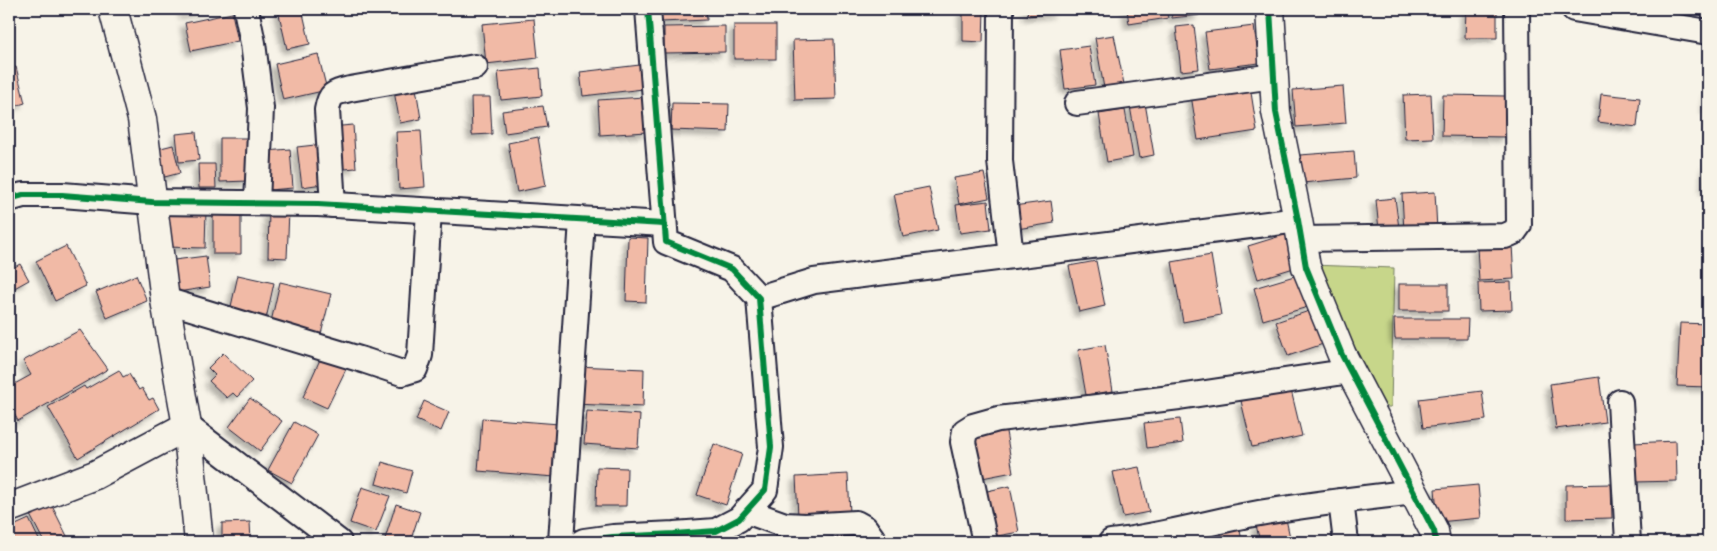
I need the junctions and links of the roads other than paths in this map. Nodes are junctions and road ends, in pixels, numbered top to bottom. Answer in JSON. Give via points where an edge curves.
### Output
{"nodes":[{"id":1,"x":113,"y":9,"type":"edge"},
{"id":2,"x":246,"y":9,"type":"edge"},
{"id":3,"x":648,"y":9,"type":"edge"},
{"id":4,"x":1001,"y":9,"type":"edge"},
{"id":5,"x":1270,"y":9,"type":"edge"},
{"id":6,"x":1517,"y":9,"type":"edge"},
{"id":7,"x":1574,"y":9,"type":"edge"},
{"id":8,"x":1708,"y":32,"type":"edge"},
{"id":9,"x":475,"y":67,"type":"dead end"},
{"id":10,"x":1274,"y":76,"type":"junction"},
{"id":11,"x":1077,"y":103,"type":"dead end"},
{"id":12,"x":9,"y":199,"type":"edge"},
{"id":13,"x":152,"y":202,"type":"junction"},
{"id":14,"x":257,"y":203,"type":"junction"},
{"id":15,"x":333,"y":205,"type":"junction"},
{"id":16,"x":429,"y":211,"type":"junction"},
{"id":17,"x":582,"y":220,"type":"junction"},
{"id":18,"x":664,"y":224,"type":"junction"},
{"id":19,"x":1300,"y":230,"type":"junction"},
{"id":20,"x":1011,"y":256,"type":"junction"},
{"id":21,"x":759,"y":298,"type":"junction"},
{"id":22,"x":165,"y":300,"type":"junction"},
{"id":23,"x":1351,"y":371,"type":"junction"},
{"id":24,"x":1620,"y":402,"type":"dead end"},
{"id":25,"x":187,"y":426,"type":"junction"},
{"id":26,"x":1414,"y":492,"type":"junction"},
{"id":27,"x":1341,"y":501,"type":"junction"},
{"id":28,"x":9,"y":508,"type":"edge"},
{"id":29,"x":746,"y":511,"type":"junction"},
{"id":30,"x":686,"y":538,"type":"edge"},
{"id":31,"x":199,"y":542,"type":"edge"},
{"id":32,"x":339,"y":542,"type":"edge"},
{"id":33,"x":561,"y":542,"type":"edge"},
{"id":34,"x":582,"y":542,"type":"edge"},
{"id":35,"x":874,"y":542,"type":"edge"},
{"id":36,"x":985,"y":542,"type":"edge"},
{"id":37,"x":1111,"y":542,"type":"edge"},
{"id":38,"x":1346,"y":542,"type":"edge"},
{"id":39,"x":1436,"y":542,"type":"edge"},
{"id":40,"x":1628,"y":542,"type":"edge"}],
"edges":[{"from":1,"to":13,"type":"street","via":[[142,119]]},
{"from":2,"to":14,"type":"street","via":[[261,108]]},
{"from":3,"to":18,"type":"street"},
{"from":4,"to":20,"type":"street","via":[[1000,161]]},
{"from":5,"to":10,"type":"street"},
{"from":6,"to":19,"type":"street","via":[[1519,225],[1514,232],[1505,236]]},
{"from":7,"to":8,"type":"street"},
{"from":9,"to":15,"type":"street","via":[[334,93],[326,110]]},
{"from":10,"to":11,"type":"street"},
{"from":10,"to":19,"type":"street","via":[[1276,112]]},
{"from":12,"to":13,"type":"street","via":[[23,195],[62,195]]},
{"from":13,"to":14,"type":"street"},
{"from":13,"to":22,"type":"street"},
{"from":14,"to":15,"type":"street"},
{"from":15,"to":16,"type":"street"},
{"from":16,"to":17,"type":"street"},
{"from":16,"to":22,"type":"street","via":[[420,355],[415,369],[402,373]]},
{"from":17,"to":18,"type":"street"},
{"from":17,"to":33,"type":"street"},
{"from":18,"to":21,"type":"street","via":[[666,242],[732,269]]},
{"from":19,"to":20,"type":"street"},
{"from":19,"to":23,"type":"street","via":[[1306,267]]},
{"from":20,"to":21,"type":"street","via":[[814,281]]},
{"from":21,"to":29,"type":"street","via":[[771,446],[765,490]]},
{"from":22,"to":25,"type":"street"},
{"from":23,"to":26,"type":"street"},
{"from":23,"to":36,"type":"street","via":[[1179,397],[998,419],[973,426],[965,432],[963,442]]},
{"from":24,"to":40,"type":"street"},
{"from":25,"to":28,"type":"street","via":[[95,475]]},
{"from":25,"to":31,"type":"street"},
{"from":25,"to":32,"type":"street"},
{"from":26,"to":27,"type":"street"},
{"from":26,"to":39,"type":"street","via":[[1434,531]]},
{"from":27,"to":37,"type":"street"},
{"from":27,"to":38,"type":"street"},
{"from":29,"to":30,"type":"street","via":[[716,531]]},
{"from":29,"to":35,"type":"street","via":[[785,525],[856,523],[865,528]]},
{"from":30,"to":34,"type":"street","via":[[613,536]]}]}
